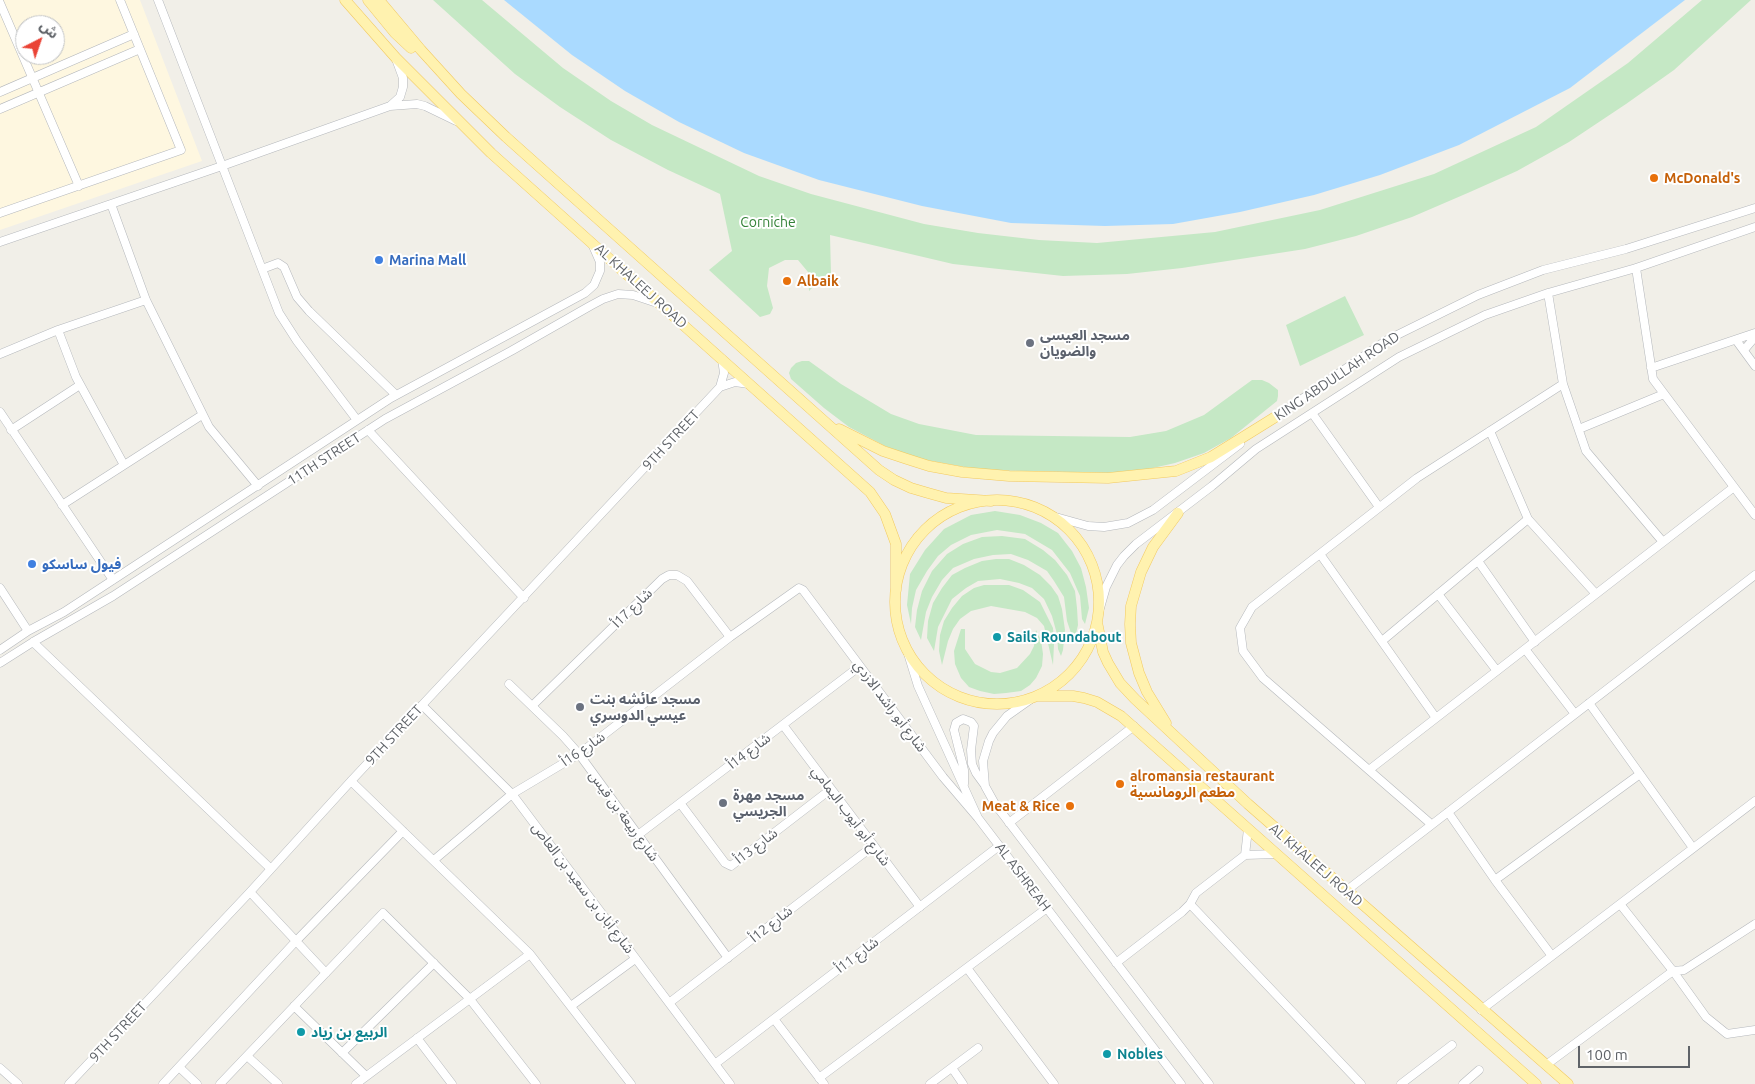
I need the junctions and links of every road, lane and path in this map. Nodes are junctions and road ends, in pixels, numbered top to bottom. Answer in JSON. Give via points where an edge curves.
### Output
{"nodes":[{"id":1,"x":120,"y":0,"type":"edge"},
{"id":2,"x":158,"y":0,"type":"edge"},
{"id":3,"x":345,"y":0,"type":"edge"},
{"id":4,"x":354,"y":0,"type":"edge"},
{"id":5,"x":368,"y":0,"type":"edge"},
{"id":6,"x":379,"y":0,"type":"edge"},
{"id":7,"x":0,"y":3,"type":"edge"},
{"id":8,"x":134,"y":34,"type":"junction"},
{"id":9,"x":376,"y":35,"type":"junction"},
{"id":10,"x":140,"y":49,"type":"junction"},
{"id":11,"x":396,"y":58,"type":"junction"},
{"id":12,"x":32,"y":78,"type":"junction"},
{"id":13,"x":0,"y":92,"type":"edge"},
{"id":14,"x":39,"y":93,"type":"junction"},
{"id":15,"x":461,"y":94,"type":"junction"},
{"id":16,"x":390,"y":106,"type":"junction"},
{"id":17,"x":0,"y":109,"type":"edge"},
{"id":18,"x":458,"y":122,"type":"junction"},
{"id":19,"x":222,"y":166,"type":"junction"},
{"id":20,"x":79,"y":186,"type":"junction"},
{"id":21,"x":112,"y":204,"type":"junction"},
{"id":22,"x":1755,"y":208,"type":"edge"},
{"id":23,"x":0,"y":213,"type":"edge"},
{"id":24,"x":1755,"y":227,"type":"edge"},
{"id":25,"x":589,"y":240,"type":"junction"},
{"id":26,"x":0,"y":242,"type":"edge"},
{"id":27,"x":1636,"y":268,"type":"junction"},
{"id":28,"x":262,"y":269,"type":"junction"},
{"id":29,"x":1548,"y":293,"type":"junction"},
{"id":30,"x":146,"y":300,"type":"junction"},
{"id":31,"x":661,"y":305,"type":"junction"},
{"id":32,"x":58,"y":330,"type":"junction"},
{"id":33,"x":1755,"y":333,"type":"edge"},
{"id":34,"x":1755,"y":337,"type":"edge"},
{"id":35,"x":504,"y":338,"type":"junction"},
{"id":36,"x":1736,"y":340,"type":"junction"},
{"id":37,"x":1744,"y":350,"type":"junction"},
{"id":38,"x":511,"y":352,"type":"junction"},
{"id":39,"x":0,"y":354,"type":"edge"},
{"id":40,"x":722,"y":359,"type":"junction"},
{"id":41,"x":1755,"y":366,"type":"edge"},
{"id":42,"x":1652,"y":368,"type":"junction"},
{"id":43,"x":1563,"y":384,"type":"junction"},
{"id":44,"x":80,"y":385,"type":"junction"},
{"id":45,"x":751,"y":385,"type":"junction"},
{"id":46,"x":720,"y":387,"type":"junction"},
{"id":47,"x":1664,"y":394,"type":"junction"},
{"id":48,"x":396,"y":395,"type":"junction"},
{"id":49,"x":0,"y":412,"type":"edge"},
{"id":50,"x":1312,"y":413,"type":"junction"},
{"id":51,"x":202,"y":414,"type":"junction"},
{"id":52,"x":1277,"y":416,"type":"junction"},
{"id":53,"x":820,"y":418,"type":"junction"},
{"id":54,"x":357,"y":420,"type":"junction"},
{"id":55,"x":1579,"y":429,"type":"junction"},
{"id":56,"x":11,"y":430,"type":"junction"},
{"id":57,"x":368,"y":430,"type":"junction"},
{"id":58,"x":1490,"y":431,"type":"junction"},
{"id":59,"x":124,"y":465,"type":"junction"},
{"id":60,"x":258,"y":486,"type":"junction"},
{"id":61,"x":1734,"y":487,"type":"junction"},
{"id":62,"x":991,"y":501,"type":"junction"},
{"id":63,"x":62,"y":505,"type":"junction"},
{"id":64,"x":1379,"y":507,"type":"junction"},
{"id":65,"x":1178,"y":512,"type":"junction"},
{"id":66,"x":1755,"y":515,"type":"edge"},
{"id":67,"x":1052,"y":516,"type":"junction"},
{"id":68,"x":1528,"y":519,"type":"junction"},
{"id":69,"x":1663,"y":542,"type":"junction"},
{"id":70,"x":1320,"y":554,"type":"junction"},
{"id":71,"x":1478,"y":561,"type":"junction"},
{"id":72,"x":1755,"y":575,"type":"edge"},
{"id":73,"x":113,"y":580,"type":"junction"},
{"id":74,"x":0,"y":588,"type":"edge"},
{"id":75,"x":896,"y":590,"type":"junction"},
{"id":76,"x":804,"y":592,"type":"joint"},
{"id":77,"x":1438,"y":594,"type":"junction"},
{"id":78,"x":1596,"y":594,"type":"junction"},
{"id":79,"x":524,"y":598,"type":"junction"},
{"id":80,"x":1097,"y":618,"type":"junction"},
{"id":81,"x":28,"y":631,"type":"junction"},
{"id":82,"x":730,"y":637,"type":"junction"},
{"id":83,"x":1382,"y":641,"type":"junction"},
{"id":84,"x":33,"y":642,"type":"junction"},
{"id":85,"x":1534,"y":642,"type":"junction"},
{"id":86,"x":906,"y":647,"type":"junction"},
{"id":87,"x":1525,"y":649,"type":"junction"},
{"id":88,"x":0,"y":650,"type":"edge"},
{"id":89,"x":0,"y":663,"type":"edge"},
{"id":90,"x":860,"y":666,"type":"junction"},
{"id":91,"x":1497,"y":671,"type":"junction"},
{"id":92,"x":509,"y":684,"type":"dead end"},
{"id":93,"x":1034,"y":698,"type":"junction"},
{"id":94,"x":1588,"y":704,"type":"junction"},
{"id":95,"x":422,"y":705,"type":"junction"},
{"id":96,"x":532,"y":706,"type":"junction"},
{"id":97,"x":1575,"y":714,"type":"junction"},
{"id":98,"x":1436,"y":718,"type":"junction"},
{"id":99,"x":783,"y":725,"type":"junction"},
{"id":100,"x":1134,"y":726,"type":"junction"},
{"id":101,"x":1172,"y":732,"type":"junction"},
{"id":102,"x":579,"y":754,"type":"junction"},
{"id":103,"x":1369,"y":770,"type":"junction"},
{"id":104,"x":1640,"y":774,"type":"junction"},
{"id":105,"x":351,"y":781,"type":"junction"},
{"id":106,"x":985,"y":786,"type":"junction"},
{"id":107,"x":964,"y":787,"type":"junction"},
{"id":108,"x":831,"y":789,"type":"junction"},
{"id":109,"x":512,"y":794,"type":"junction"},
{"id":110,"x":1755,"y":801,"type":"edge"},
{"id":111,"x":680,"y":803,"type":"junction"},
{"id":112,"x":1448,"y":812,"type":"junction"},
{"id":113,"x":978,"y":818,"type":"junction"},
{"id":114,"x":1009,"y":823,"type":"junction"},
{"id":115,"x":1431,"y":824,"type":"junction"},
{"id":116,"x":1248,"y":829,"type":"junction"},
{"id":117,"x":404,"y":831,"type":"junction"},
{"id":118,"x":638,"y":835,"type":"junction"},
{"id":119,"x":873,"y":846,"type":"junction"},
{"id":120,"x":999,"y":846,"type":"junction"},
{"id":121,"x":1693,"y":848,"type":"junction"},
{"id":122,"x":1276,"y":854,"type":"junction"},
{"id":123,"x":1245,"y":855,"type":"junction"},
{"id":124,"x":434,"y":860,"type":"junction"},
{"id":125,"x":271,"y":869,"type":"junction"},
{"id":126,"x":1495,"y":880,"type":"junction"},
{"id":127,"x":1346,"y":890,"type":"junction"},
{"id":128,"x":250,"y":892,"type":"junction"},
{"id":129,"x":1190,"y":904,"type":"junction"},
{"id":130,"x":1620,"y":904,"type":"junction"},
{"id":131,"x":920,"y":907,"type":"junction"},
{"id":132,"x":1047,"y":908,"type":"junction"},
{"id":133,"x":1755,"y":924,"type":"edge"},
{"id":134,"x":296,"y":941,"type":"junction"},
{"id":135,"x":530,"y":954,"type":"junction"},
{"id":136,"x":1552,"y":956,"type":"junction"},
{"id":137,"x":728,"y":958,"type":"junction"},
{"id":138,"x":635,"y":959,"type":"junction"},
{"id":139,"x":434,"y":963,"type":"junction"},
{"id":140,"x":1116,"y":963,"type":"junction"},
{"id":141,"x":967,"y":968,"type":"junction"},
{"id":142,"x":1674,"y":972,"type":"junction"},
{"id":143,"x":326,"y":973,"type":"junction"},
{"id":144,"x":469,"y":998,"type":"junction"},
{"id":145,"x":669,"y":1003,"type":"junction"},
{"id":146,"x":294,"y":1006,"type":"junction"},
{"id":147,"x":571,"y":1006,"type":"junction"},
{"id":148,"x":1481,"y":1010,"type":"junction"},
{"id":149,"x":774,"y":1019,"type":"junction"},
{"id":150,"x":1755,"y":1030,"type":"edge"},
{"id":151,"x":417,"y":1038,"type":"junction"},
{"id":152,"x":1452,"y":1045,"type":"dead end"},
{"id":153,"x":978,"y":1048,"type":"dead end"},
{"id":154,"x":342,"y":1053,"type":"junction"},
{"id":155,"x":247,"y":1056,"type":"junction"},
{"id":156,"x":715,"y":1064,"type":"junction"},
{"id":157,"x":1546,"y":1065,"type":"junction"},
{"id":158,"x":178,"y":1067,"type":"junction"},
{"id":159,"x":0,"y":1068,"type":"edge"},
{"id":160,"x":952,"y":1068,"type":"junction"},
{"id":161,"x":1479,"y":1070,"type":"dead end"},
{"id":162,"x":1556,"y":1074,"type":"junction"},
{"id":163,"x":366,"y":1076,"type":"junction"},
{"id":164,"x":822,"y":1081,"type":"edge"},
{"id":165,"x":18,"y":1084,"type":"edge"},
{"id":166,"x":69,"y":1084,"type":"edge"},
{"id":167,"x":163,"y":1084,"type":"edge"},
{"id":168,"x":197,"y":1084,"type":"edge"},
{"id":169,"x":220,"y":1084,"type":"edge"},
{"id":170,"x":278,"y":1084,"type":"edge"},
{"id":171,"x":356,"y":1084,"type":"edge"},
{"id":172,"x":452,"y":1084,"type":"edge"},
{"id":173,"x":536,"y":1084,"type":"edge"},
{"id":174,"x":631,"y":1084,"type":"edge"},
{"id":175,"x":730,"y":1084,"type":"edge"},
{"id":176,"x":930,"y":1084,"type":"edge"},
{"id":177,"x":964,"y":1084,"type":"edge"},
{"id":178,"x":1054,"y":1084,"type":"edge"},
{"id":179,"x":1181,"y":1084,"type":"edge"},
{"id":180,"x":1209,"y":1084,"type":"edge"},
{"id":181,"x":1361,"y":1084,"type":"edge"},
{"id":182,"x":1401,"y":1084,"type":"edge"},
{"id":183,"x":1463,"y":1084,"type":"edge"},
{"id":184,"x":1536,"y":1084,"type":"edge"},
{"id":185,"x":1568,"y":1084,"type":"edge"},
{"id":186,"x":1573,"y":1084,"type":"edge"}],
"edges":[{"from":1,"to":8,"type":"street"},
{"from":2,"to":19,"type":"street"},
{"from":3,"to":9,"type":"main road","name":"AL KHALEEJ ROAD"},
{"from":4,"to":9,"type":"main road"},
{"from":5,"to":15,"type":"main road","via":[[395,33]]},
{"from":6,"to":15,"type":"main road","name":"AL KHALEEJ ROAD"},
{"from":7,"to":12,"type":"street"},
{"from":8,"to":10,"type":"street"},
{"from":8,"to":12,"type":"street"},
{"from":9,"to":11,"type":"main road","name":"AL KHALEEJ ROAD"},
{"from":10,"to":14,"type":"street"},
{"from":10,"to":20,"type":"street","via":[[181,150]]},
{"from":11,"to":16,"type":"street","via":[[403,87],[400,97]]},
{"from":11,"to":18,"type":"main road","name":"AL KHALEEJ ROAD"},
{"from":12,"to":13,"type":"street"},
{"from":12,"to":14,"type":"street"},
{"from":14,"to":17,"type":"street"},
{"from":14,"to":20,"type":"street"},
{"from":15,"to":53,"type":"main road","name":"AL KHALEEJ ROAD"},
{"from":16,"to":18,"type":"street","via":[[417,104]]},
{"from":16,"to":19,"type":"street"},
{"from":18,"to":25,"type":"main road","name":"AL KHALEEJ ROAD"},
{"from":19,"to":21,"type":"street"},
{"from":19,"to":28,"type":"street"},
{"from":20,"to":23,"type":"street"},
{"from":21,"to":26,"type":"street"},
{"from":21,"to":30,"type":"street"},
{"from":22,"to":52,"type":"street","name":"KING ABDULLAH ROAD","via":[[1626,249],[1543,270],[1478,295],[1387,340]]},
{"from":24,"to":27,"type":"street","name":"KING ABDULLAH ROAD"},
{"from":25,"to":31,"type":"main road","name":"AL KHALEEJ ROAD"},
{"from":25,"to":35,"type":"street","name":"11TH STREET","via":[[600,262],[594,285]]},
{"from":27,"to":29,"type":"street","name":"KING ABDULLAH ROAD"},
{"from":27,"to":42,"type":"street"},
{"from":28,"to":48,"type":"street","via":[[278,263],[284,267],[298,297],[309,311]]},
{"from":28,"to":54,"type":"street","via":[[279,313]]},
{"from":29,"to":43,"type":"street"},
{"from":29,"to":50,"type":"street","name":"KING ABDULLAH ROAD","via":[[1485,315],[1399,357]]},
{"from":30,"to":32,"type":"street"},
{"from":30,"to":51,"type":"street"},
{"from":31,"to":38,"type":"street","name":"11TH STREET","via":[[634,295],[610,296]]},
{"from":31,"to":40,"type":"main road","name":"AL KHALEEJ ROAD"},
{"from":32,"to":39,"type":"street"},
{"from":32,"to":44,"type":"street"},
{"from":33,"to":36,"type":"street"},
{"from":34,"to":37,"type":"street"},
{"from":35,"to":38,"type":"street"},
{"from":35,"to":48,"type":"street","name":"11TH STREET"},
{"from":36,"to":37,"type":"street"},
{"from":36,"to":42,"type":"street"},
{"from":37,"to":41,"type":"street"},
{"from":38,"to":57,"type":"street","name":"11TH STREET"},
{"from":40,"to":45,"type":"main road","name":"AL KHALEEJ ROAD"},
{"from":40,"to":46,"type":"street","via":[[724,373]]},
{"from":42,"to":47,"type":"street","via":[[1653,379]]},
{"from":43,"to":55,"type":"street"},
{"from":43,"to":58,"type":"street"},
{"from":44,"to":56,"type":"street"},
{"from":44,"to":59,"type":"street"},
{"from":45,"to":46,"type":"street","via":[[735,382]]},
{"from":45,"to":75,"type":"main road","name":"AL KHALEEJ ROAD","via":[[879,502],[896,544]]},
{"from":46,"to":79,"type":"street","name":"9TH STREET"},
{"from":47,"to":55,"type":"street"},
{"from":47,"to":61,"type":"street"},
{"from":48,"to":54,"type":"street","name":"11TH STREET"},
{"from":49,"to":56,"type":"street"},
{"from":50,"to":64,"type":"street"},
{"from":50,"to":65,"type":"street","name":"KING ABDULLAH ROAD","via":[[1256,449]]},
{"from":51,"to":59,"type":"street"},
{"from":51,"to":60,"type":"street"},
{"from":52,"to":53,"type":"main road","via":[[1211,457],[1176,471],[1108,478],[986,475],[929,466],[876,447]]},
{"from":52,"to":67,"type":"street","name":"KING ABDULLAH ROAD","via":[[1142,517],[1104,528]]},
{"from":53,"to":62,"type":"main road","name":"AL KHALEEJ ROAD","via":[[880,470],[903,484],[946,498]]},
{"from":54,"to":60,"type":"street","name":"11TH STREET"},
{"from":55,"to":69,"type":"street","via":[[1586,451]]},
{"from":56,"to":63,"type":"street"},
{"from":57,"to":79,"type":"street"},
{"from":57,"to":84,"type":"street","name":"11TH STREET","via":[[113,596]]},
{"from":58,"to":64,"type":"street"},
{"from":58,"to":68,"type":"street"},
{"from":59,"to":63,"type":"street"},
{"from":60,"to":73,"type":"street","name":"11TH STREET"},
{"from":61,"to":66,"type":"street"},
{"from":61,"to":69,"type":"street"},
{"from":62,"to":67,"type":"main road","via":[[1016,502]]},
{"from":62,"to":75,"type":"main road","via":[[952,511],[931,526],[905,560]]},
{"from":63,"to":73,"type":"street"},
{"from":64,"to":70,"type":"street"},
{"from":65,"to":80,"type":"street","name":"KING ABDULLAH ROAD","via":[[1136,544],[1117,565],[1106,587]]},
{"from":65,"to":101,"type":"main road","via":[[1153,547],[1141,572],[1131,606],[1130,624],[1139,673]]},
{"from":67,"to":80,"type":"main road","via":[[1075,536],[1090,560],[1098,586]]},
{"from":68,"to":71,"type":"street"},
{"from":68,"to":78,"type":"street"},
{"from":69,"to":78,"type":"street"},
{"from":70,"to":83,"type":"street"},
{"from":70,"to":103,"type":"street","via":[[1252,607],[1240,628],[1243,652],[1263,678]]},
{"from":71,"to":77,"type":"street"},
{"from":71,"to":85,"type":"street"},
{"from":72,"to":94,"type":"street"},
{"from":73,"to":81,"type":"street","name":"11TH STREET"},
{"from":74,"to":81,"type":"street"},
{"from":75,"to":86,"type":"main road","name":"AL KHALEEJ ROAD","via":[[897,620]]},
{"from":76,"to":82,"type":"street","name":"شارع 16أ","via":[[797,589]]},
{"from":76,"to":90,"type":"street","name":"شارع أبو راشد الازدي"},
{"from":77,"to":83,"type":"street"},
{"from":77,"to":91,"type":"street"},
{"from":78,"to":85,"type":"street"},
{"from":79,"to":95,"type":"street","name":"9TH STREET"},
{"from":80,"to":93,"type":"main road","via":[[1088,649],[1077,665],[1062,681]]},
{"from":80,"to":101,"type":"main road","name":"AL KHALEEJ ROAD","via":[[1104,652],[1116,678]]},
{"from":81,"to":88,"type":"street","name":"11TH STREET"},
{"from":82,"to":96,"type":"street","name":"شارع 17أ","via":[[687,582],[677,575],[669,575]]},
{"from":82,"to":102,"type":"street","name":"شارع 16أ"},
{"from":83,"to":98,"type":"street"},
{"from":84,"to":89,"type":"street","name":"11TH STREET"},
{"from":84,"to":125,"type":"street"},
{"from":85,"to":87,"type":"street"},
{"from":86,"to":93,"type":"main road","name":"AL KHALEEJ ROAD","via":[[915,664],[937,684],[970,701],[1000,704]]},
{"from":86,"to":107,"type":"street","name":"AL ASHREAH","via":[[918,686]]},
{"from":87,"to":91,"type":"street"},
{"from":87,"to":97,"type":"street"},
{"from":90,"to":99,"type":"street","name":"شارع 14أ"},
{"from":90,"to":113,"type":"street","name":"شارع أبو راشد الازدي"},
{"from":91,"to":98,"type":"street"},
{"from":92,"to":96,"type":"street","name":"شارع ربيعة بن قيس"},
{"from":93,"to":100,"type":"main road","name":"AL KHALEEJ ROAD","via":[[1084,698],[1112,709]]},
{"from":93,"to":106,"type":"street","name":"AL ASHREAH","via":[[1007,716],[993,733],[983,761]]},
{"from":94,"to":97,"type":"street"},
{"from":94,"to":104,"type":"street"},
{"from":95,"to":105,"type":"street","name":"9TH STREET"},
{"from":95,"to":109,"type":"street","name":"شارع أبان بن سعيد بن العاص"},
{"from":96,"to":102,"type":"street","name":"شارع ربيعة بن قيس"},
{"from":97,"to":112,"type":"street"},
{"from":98,"to":103,"type":"street"},
{"from":99,"to":108,"type":"street","name":"شارع أبو أيوب اليمامي"},
{"from":99,"to":111,"type":"street","name":"شارع 14أ"},
{"from":100,"to":114,"type":"street"},
{"from":100,"to":116,"type":"main road","name":"AL KHALEEJ ROAD"},
{"from":101,"to":127,"type":"main road","name":"AL KHALEEJ ROAD"},
{"from":102,"to":109,"type":"street","name":"شارع 16أ"},
{"from":102,"to":118,"type":"street","name":"شارع ربيعة بن قيس"},
{"from":103,"to":115,"type":"street"},
{"from":104,"to":121,"type":"street"},
{"from":104,"to":126,"type":"street"},
{"from":105,"to":117,"type":"street"},
{"from":105,"to":125,"type":"street","name":"9TH STREET"},
{"from":106,"to":107,"type":"street","via":[[972,764],[974,726],[963,719],[956,723],[954,730],[964,770]]},
{"from":106,"to":114,"type":"street","name":"AL ASHREAH"},
{"from":107,"to":113,"type":"street","name":"AL ASHREAH"},
{"from":108,"to":111,"type":"street","name":"شارع 13أ","via":[[729,866]]},
{"from":108,"to":119,"type":"street","name":"شارع أبو أيوب اليمامي"},
{"from":109,"to":124,"type":"street","name":"شارع 16أ"},
{"from":109,"to":138,"type":"street","name":"شارع أبان بن سعيد بن العاص"},
{"from":110,"to":121,"type":"street"},
{"from":111,"to":118,"type":"street","name":"شارع 14أ"},
{"from":112,"to":115,"type":"street"},
{"from":112,"to":126,"type":"street"},
{"from":113,"to":120,"type":"street","name":"AL ASHREAH"},
{"from":114,"to":140,"type":"street","name":"AL ASHREAH"},
{"from":115,"to":127,"type":"street"},
{"from":116,"to":122,"type":"main road","name":"AL KHALEEJ ROAD"},
{"from":116,"to":123,"type":"street"},
{"from":117,"to":124,"type":"street"},
{"from":117,"to":134,"type":"street"},
{"from":118,"to":137,"type":"street","name":"شارع ربيعة بن قيس"},
{"from":119,"to":131,"type":"street","name":"شارع أبو أيوب اليمامي"},
{"from":119,"to":137,"type":"street","name":"شارع 12أ"},
{"from":120,"to":131,"type":"street","name":"شارع 11أ"},
{"from":120,"to":132,"type":"street","name":"AL ASHREAH"},
{"from":121,"to":130,"type":"street"},
{"from":122,"to":123,"type":"street"},
{"from":122,"to":184,"type":"main road","name":"AL KHALEEJ ROAD"},
{"from":123,"to":129,"type":"street","via":[[1196,893]]},
{"from":124,"to":135,"type":"street"},
{"from":125,"to":128,"type":"street","name":"9TH STREET"},
{"from":126,"to":136,"type":"street"},
{"from":127,"to":148,"type":"main road","name":"AL KHALEEJ ROAD"},
{"from":128,"to":134,"type":"street"},
{"from":128,"to":166,"type":"street","name":"9TH STREET"},
{"from":129,"to":140,"type":"street"},
{"from":129,"to":181,"type":"street"},
{"from":130,"to":136,"type":"street"},
{"from":130,"to":142,"type":"street"},
{"from":131,"to":149,"type":"street","name":"شارع 11أ"},
{"from":132,"to":141,"type":"street"},
{"from":132,"to":179,"type":"street","name":"AL ASHREAH"},
{"from":133,"to":142,"type":"street","via":[[1684,970]]},
{"from":134,"to":143,"type":"street"},
{"from":134,"to":158,"type":"street"},
{"from":135,"to":144,"type":"street"},
{"from":135,"to":147,"type":"street"},
{"from":136,"to":148,"type":"street"},
{"from":137,"to":145,"type":"street","name":"شارع 12أ"},
{"from":138,"to":145,"type":"street","name":"شارع أبان بن سعيد بن العاص"},
{"from":138,"to":147,"type":"street"},
{"from":139,"to":143,"type":"street","via":[[383,913]]},
{"from":139,"to":144,"type":"street"},
{"from":139,"to":154,"type":"street"},
{"from":140,"to":180,"type":"street","name":"AL ASHREAH"},
{"from":141,"to":164,"type":"street"},
{"from":141,"to":178,"type":"street"},
{"from":142,"to":150,"type":"street","via":[[1706,1017],[1727,1034]]},
{"from":142,"to":157,"type":"street"},
{"from":143,"to":146,"type":"street"},
{"from":144,"to":151,"type":"street"},
{"from":144,"to":173,"type":"street"},
{"from":145,"to":156,"type":"street","name":"شارع أبان بن سعيد بن العاص"},
{"from":146,"to":154,"type":"street"},
{"from":146,"to":155,"type":"street"},
{"from":147,"to":174,"type":"street"},
{"from":148,"to":157,"type":"main road","name":"AL KHALEEJ ROAD"},
{"from":149,"to":156,"type":"street","name":"شارع 11أ"},
{"from":149,"to":164,"type":"street"},
{"from":151,"to":163,"type":"street"},
{"from":151,"to":172,"type":"street"},
{"from":152,"to":182,"type":"street"},
{"from":153,"to":160,"type":"street"},
{"from":154,"to":163,"type":"street"},
{"from":155,"to":169,"type":"street"},
{"from":155,"to":170,"type":"street"},
{"from":156,"to":175,"type":"street","name":"شارع أبان بن سعيد بن العاص"},
{"from":157,"to":162,"type":"main road","name":"AL KHALEEJ ROAD"},
{"from":158,"to":167,"type":"street"},
{"from":158,"to":168,"type":"street"},
{"from":159,"to":165,"type":"street"},
{"from":160,"to":176,"type":"street"},
{"from":160,"to":177,"type":"street"},
{"from":161,"to":183,"type":"street"},
{"from":162,"to":185,"type":"main road","name":"AL KHALEEJ ROAD"},
{"from":162,"to":186,"type":"main road"},
{"from":163,"to":171,"type":"street"}]}
